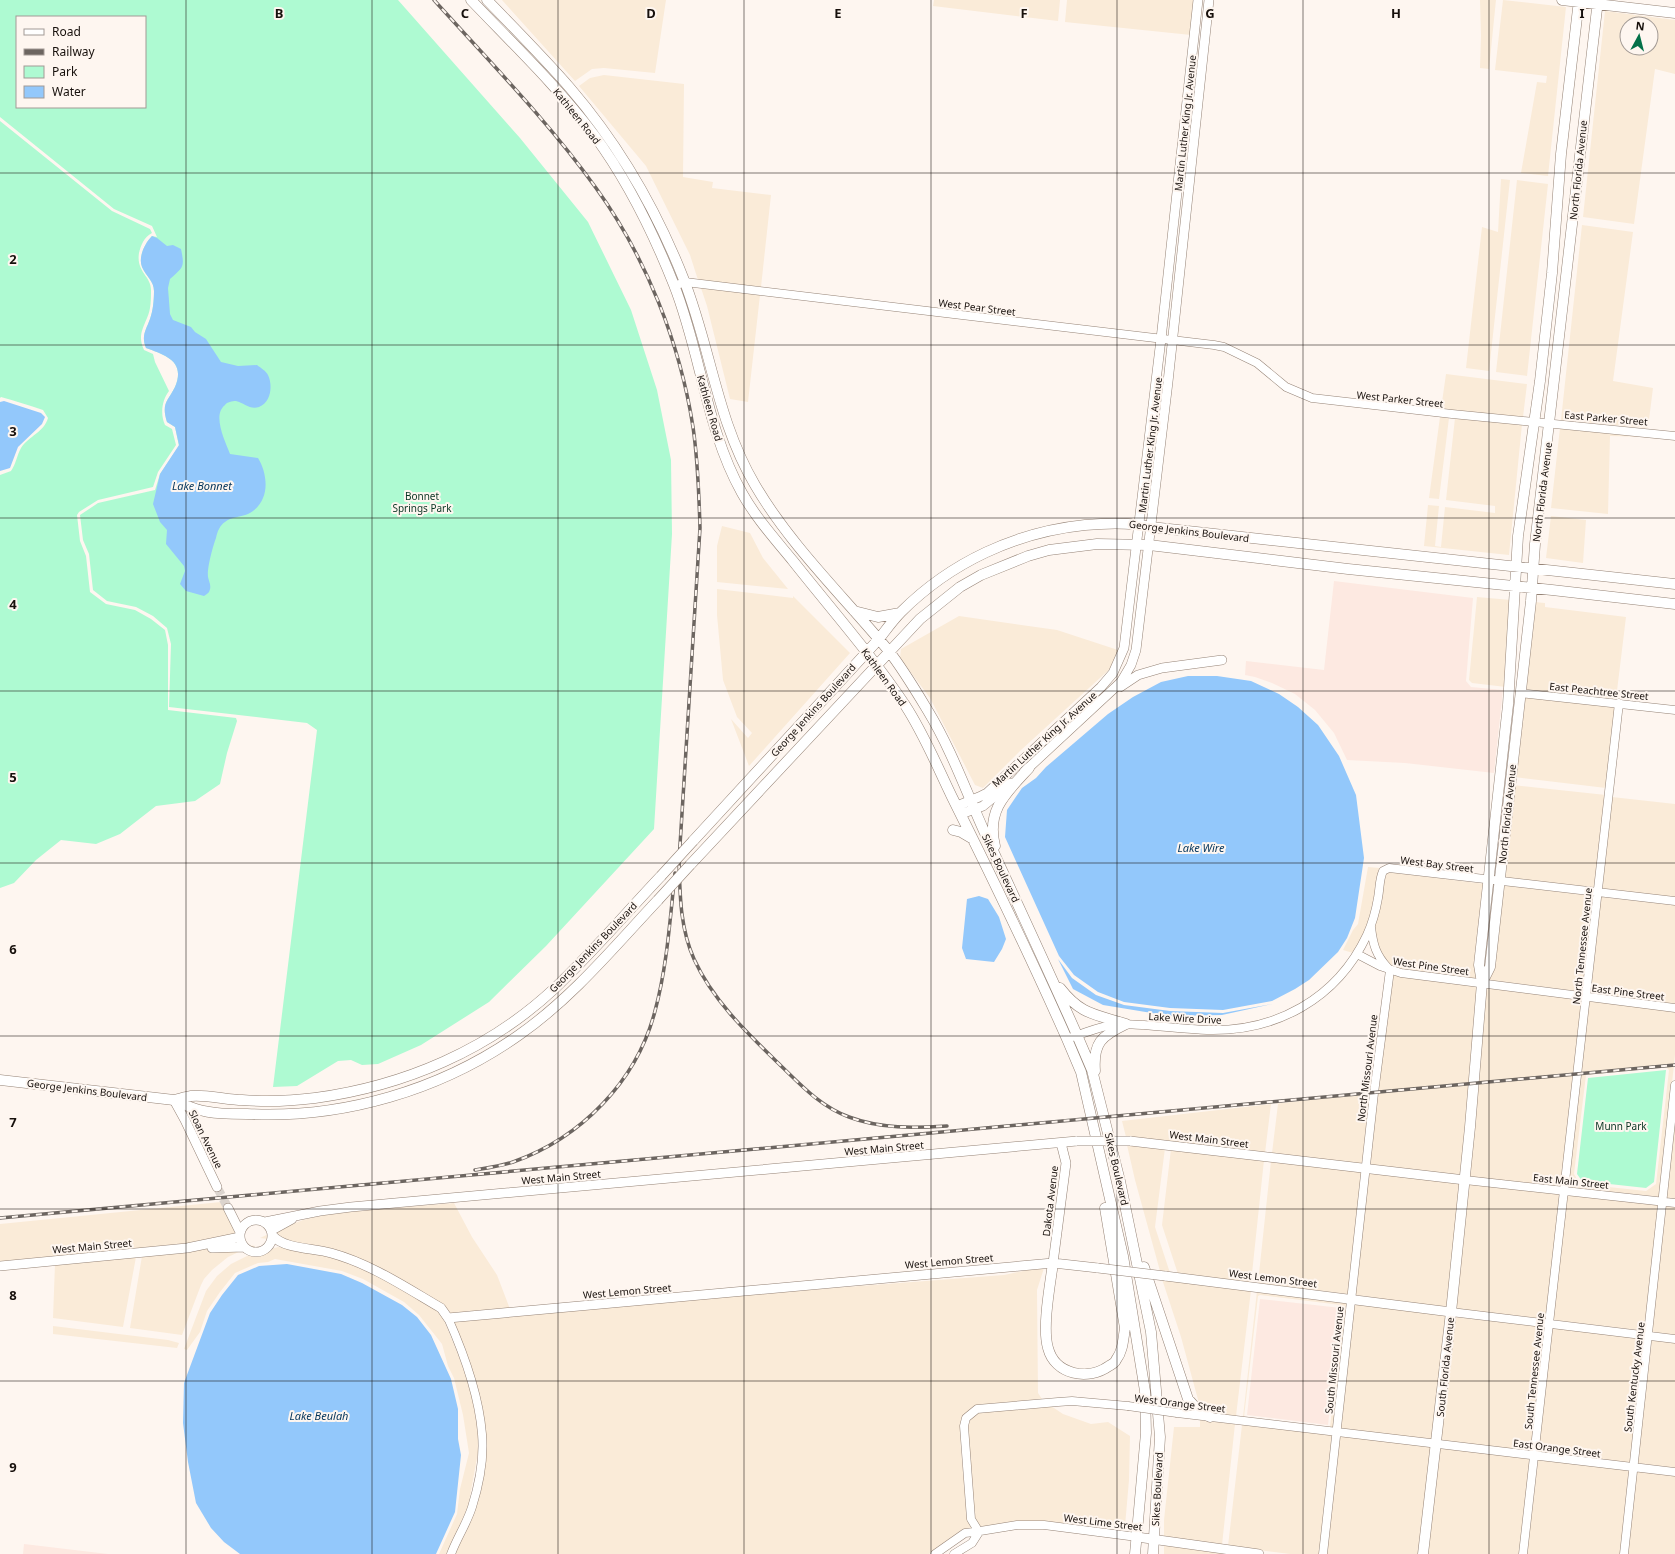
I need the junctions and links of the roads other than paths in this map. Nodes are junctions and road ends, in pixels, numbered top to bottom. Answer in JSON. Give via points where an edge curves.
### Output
{"nodes":[{"id":1,"x":471,"y":0,"type":"edge"},
{"id":2,"x":487,"y":0,"type":"edge"},
{"id":3,"x":1198,"y":0,"type":"edge"},
{"id":4,"x":1209,"y":0,"type":"edge"},
{"id":5,"x":1562,"y":0,"type":"edge"},
{"id":6,"x":1579,"y":1,"type":"edge"},
{"id":7,"x":1598,"y":2,"type":"edge"},
{"id":8,"x":1675,"y":13,"type":"edge"},
{"id":9,"x":685,"y":282,"type":"junction"},
{"id":10,"x":674,"y":286,"type":"junction"},
{"id":11,"x":1161,"y":339,"type":"junction"},
{"id":12,"x":1173,"y":340,"type":"junction"},
{"id":13,"x":1270,"y":374,"type":"joint"},
{"id":14,"x":1535,"y":422,"type":"junction"},
{"id":15,"x":1550,"y":423,"type":"junction"},
{"id":16,"x":1675,"y":436,"type":"edge"},
{"id":17,"x":1139,"y":524,"type":"junction"},
{"id":18,"x":1151,"y":527,"type":"junction"},
{"id":19,"x":1136,"y":544,"type":"junction"},
{"id":20,"x":1149,"y":545,"type":"junction"},
{"id":21,"x":1516,"y":566,"type":"junction"},
{"id":22,"x":1533,"y":568,"type":"junction"},
{"id":23,"x":1675,"y":584,"type":"edge"},
{"id":24,"x":1515,"y":586,"type":"junction"},
{"id":25,"x":1532,"y":588,"type":"junction"},
{"id":26,"x":1675,"y":604,"type":"edge"},
{"id":27,"x":854,"y":611,"type":"junction"},
{"id":28,"x":900,"y":613,"type":"junction"},
{"id":29,"x":878,"y":640,"type":"junction"},
{"id":30,"x":866,"y":652,"type":"junction"},
{"id":31,"x":889,"y":652,"type":"junction"},
{"id":32,"x":1222,"y":660,"type":"dead end"},
{"id":33,"x":877,"y":664,"type":"junction"},
{"id":34,"x":1520,"y":692,"type":"junction"},
{"id":35,"x":1109,"y":695,"type":"junction"},
{"id":36,"x":1619,"y":704,"type":"junction"},
{"id":37,"x":1675,"y":710,"type":"edge"},
{"id":38,"x":1504,"y":737,"type":"junction"},
{"id":39,"x":1029,"y":768,"type":"junction"},
{"id":40,"x":1510,"y":780,"type":"junction"},
{"id":41,"x":973,"y":805,"type":"junction"},
{"id":42,"x":959,"y":810,"type":"junction"},
{"id":43,"x":953,"y":830,"type":"dead end"},
{"id":44,"x":973,"y":839,"type":"junction"},
{"id":45,"x":1001,"y":868,"type":"junction"},
{"id":46,"x":1383,"y":871,"type":"joint"},
{"id":47,"x":1488,"y":880,"type":"junction"},
{"id":48,"x":1499,"y":881,"type":"junction"},
{"id":49,"x":1597,"y":892,"type":"junction"},
{"id":50,"x":1675,"y":901,"type":"edge"},
{"id":51,"x":1371,"y":924,"type":"junction"},
{"id":52,"x":1357,"y":954,"type":"junction"},
{"id":53,"x":1390,"y":970,"type":"junction"},
{"id":54,"x":1050,"y":975,"type":"junction"},
{"id":55,"x":1482,"y":983,"type":"junction"},
{"id":56,"x":1586,"y":996,"type":"junction"},
{"id":57,"x":1675,"y":1008,"type":"edge"},
{"id":58,"x":1126,"y":1024,"type":"junction"},
{"id":59,"x":1077,"y":1035,"type":"junction"},
{"id":60,"x":1067,"y":1039,"type":"junction"},
{"id":61,"x":0,"y":1080,"type":"edge"},
{"id":62,"x":1095,"y":1083,"type":"junction"},
{"id":63,"x":1675,"y":1085,"type":"edge"},
{"id":64,"x":174,"y":1100,"type":"junction"},
{"id":65,"x":1674,"y":1103,"type":"edge"},
{"id":66,"x":1061,"y":1143,"type":"junction"},
{"id":67,"x":1102,"y":1166,"type":"junction"},
{"id":68,"x":1366,"y":1168,"type":"junction"},
{"id":69,"x":1465,"y":1180,"type":"junction"},
{"id":70,"x":217,"y":1187,"type":"tunnel mouth"},
{"id":71,"x":1564,"y":1190,"type":"junction"},
{"id":72,"x":1663,"y":1202,"type":"junction"},
{"id":73,"x":1675,"y":1203,"type":"edge"},
{"id":74,"x":304,"y":1214,"type":"junction"},
{"id":75,"x":250,"y":1220,"type":"junction"},
{"id":76,"x":265,"y":1222,"type":"junction"},
{"id":77,"x":1130,"y":1228,"type":"junction"},
{"id":78,"x":272,"y":1233,"type":"junction"},
{"id":79,"x":240,"y":1234,"type":"junction"},
{"id":80,"x":287,"y":1245,"type":"junction"},
{"id":81,"x":269,"y":1246,"type":"junction"},
{"id":82,"x":244,"y":1247,"type":"junction"},
{"id":83,"x":187,"y":1248,"type":"junction"},
{"id":84,"x":1053,"y":1263,"type":"junction"},
{"id":85,"x":0,"y":1266,"type":"edge"},
{"id":86,"x":1351,"y":1298,"type":"junction"},
{"id":87,"x":1451,"y":1312,"type":"junction"},
{"id":88,"x":448,"y":1318,"type":"junction"},
{"id":89,"x":1549,"y":1324,"type":"junction"},
{"id":90,"x":1649,"y":1335,"type":"junction"},
{"id":91,"x":1675,"y":1339,"type":"edge"},
{"id":92,"x":1210,"y":1417,"type":"junction"},
{"id":93,"x":1336,"y":1432,"type":"junction"},
{"id":94,"x":1436,"y":1444,"type":"junction"},
{"id":95,"x":1535,"y":1456,"type":"junction"},
{"id":96,"x":1633,"y":1467,"type":"junction"},
{"id":97,"x":1675,"y":1472,"type":"edge"},
{"id":98,"x":979,"y":1532,"type":"junction"},
{"id":99,"x":1137,"y":1537,"type":"junction"},
{"id":100,"x":1155,"y":1540,"type":"junction"},
{"id":101,"x":451,"y":1554,"type":"edge"},
{"id":102,"x":935,"y":1554,"type":"edge"},
{"id":103,"x":954,"y":1554,"type":"edge"},
{"id":104,"x":1135,"y":1554,"type":"edge"},
{"id":105,"x":1153,"y":1554,"type":"edge"},
{"id":106,"x":1259,"y":1554,"type":"edge"},
{"id":107,"x":1323,"y":1554,"type":"edge"},
{"id":108,"x":1423,"y":1554,"type":"edge"},
{"id":109,"x":1523,"y":1554,"type":"edge"},
{"id":110,"x":1624,"y":1554,"type":"edge"}],
"edges":[{"from":1,"to":10,"type":"main road","name":"Kathleen Road","via":[[560,95],[610,157],[637,203]]},
{"from":2,"to":9,"type":"main road","name":"Kathleen Road","via":[[571,89],[618,151],[661,226]]},
{"from":3,"to":11,"type":"main road","name":"Martin Luther King Jr. Avenue"},
{"from":4,"to":12,"type":"main road","name":"Martin Luther King Jr. Avenue"},
{"from":5,"to":6,"type":"main road"},
{"from":6,"to":7,"type":"main road"},
{"from":6,"to":14,"type":"main road","name":"North Florida Avenue"},
{"from":7,"to":8,"type":"main road"},
{"from":7,"to":15,"type":"main road","name":"North Florida Avenue"},
{"from":9,"to":10,"type":"street","name":"West Pear Street"},
{"from":9,"to":11,"type":"street","name":"West Pear Street"},
{"from":9,"to":27,"type":"main road","name":"Kathleen Road","via":[[703,336],[718,398],[736,449],[771,511]]},
{"from":10,"to":30,"type":"main road","name":"Kathleen Road","via":[[692,340],[717,434],[741,492],[761,522]]},
{"from":11,"to":12,"type":"street","name":"West Pear Street"},
{"from":11,"to":17,"type":"main road","name":"Martin Luther King Jr. Avenue"},
{"from":12,"to":13,"type":"street","name":"West Pear Street","via":[[1224,347],[1256,363]]},
{"from":12,"to":18,"type":"main road","name":"Martin Luther King Jr. Avenue"},
{"from":13,"to":14,"type":"street","name":"West Parker Street","via":[[1286,387],[1312,398]]},
{"from":14,"to":15,"type":"street","name":"East Parker Street"},
{"from":14,"to":21,"type":"main road","name":"North Florida Avenue","via":[[1520,514]]},
{"from":15,"to":16,"type":"street","name":"East Parker Street"},
{"from":15,"to":22,"type":"main road","name":"North Florida Avenue"},
{"from":17,"to":18,"type":"main road","name":"George Jenkins Boulevard"},
{"from":17,"to":19,"type":"main road","name":"Martin Luther King Jr. Avenue"},
{"from":17,"to":28,"type":"main road","name":"George Jenkins Boulevard","via":[[1069,527],[999,546],[951,572]]},
{"from":18,"to":20,"type":"main road","name":"Martin Luther King Jr. Avenue"},
{"from":18,"to":21,"type":"main road","name":"George Jenkins Boulevard"},
{"from":19,"to":20,"type":"main road","name":"George Jenkins Boulevard"},
{"from":19,"to":31,"type":"main road","name":"George Jenkins Boulevard","via":[[1098,544],[1050,550],[981,575],[939,602]]},
{"from":19,"to":41,"type":"main road","name":"Martin Luther King Jr. Avenue","via":[[1124,648],[1113,674]]},
{"from":20,"to":24,"type":"main road","name":"George Jenkins Boulevard"},
{"from":20,"to":35,"type":"main road","name":"Martin Luther King Jr. Avenue","via":[[1136,650],[1121,682]]},
{"from":21,"to":22,"type":"main road","name":"George Jenkins Boulevard"},
{"from":21,"to":24,"type":"main road","name":"North Florida Avenue"},
{"from":22,"to":23,"type":"main road","name":"George Jenkins Boulevard"},
{"from":22,"to":25,"type":"main road","name":"North Florida Avenue"},
{"from":24,"to":25,"type":"main road","name":"George Jenkins Boulevard"},
{"from":24,"to":38,"type":"main road","name":"North Florida Avenue"},
{"from":25,"to":26,"type":"main road","name":"George Jenkins Boulevard"},
{"from":25,"to":34,"type":"main road","name":"North Florida Avenue"},
{"from":27,"to":28,"type":"main road","via":[[878,617]]},
{"from":27,"to":29,"type":"main road","name":"Kathleen Road"},
{"from":28,"to":29,"type":"main road","name":"George Jenkins Boulevard"},
{"from":29,"to":30,"type":"main road","name":"George Jenkins Boulevard"},
{"from":29,"to":31,"type":"main road","name":"Kathleen Road"},
{"from":30,"to":33,"type":"main road","name":"Kathleen Road"},
{"from":30,"to":64,"type":"main road","name":"George Jenkins Boulevard","bridge":true,"via":[[555,988],[489,1038],[440,1064],[388,1083],[335,1095],[309,1099],[255,1101],[192,1096]]},
{"from":31,"to":33,"type":"main road","name":"George Jenkins Boulevard"},
{"from":31,"to":41,"type":"main road","name":"Kathleen Road","via":[[929,713],[960,773]]},
{"from":32,"to":35,"type":"main road","via":[[1146,672]]},
{"from":33,"to":42,"type":"main road","name":"Kathleen Road","via":[[908,708]]},
{"from":33,"to":64,"type":"main road","name":"George Jenkins Boulevard","bridge":true,"via":[[564,999],[519,1035],[495,1050],[426,1085],[353,1106],[290,1114],[228,1113],[197,1109]]},
{"from":34,"to":36,"type":"street","name":"East Peachtree Street"},
{"from":34,"to":40,"type":"main road","name":"North Florida Avenue"},
{"from":35,"to":39,"type":"main road","name":"Martin Luther King Jr. Avenue"},
{"from":36,"to":37,"type":"street","name":"East Peachtree Street"},
{"from":36,"to":49,"type":"street","name":"North Tennessee Avenue"},
{"from":38,"to":40,"type":"main road","via":[[1509,750],[1507,778]]},
{"from":38,"to":47,"type":"main road","name":"North Florida Avenue"},
{"from":39,"to":41,"type":"main road","name":"Martin Luther King Jr. Avenue","via":[[983,806]]},
{"from":39,"to":45,"type":"main road","via":[[1006,792],[994,817],[993,836]]},
{"from":40,"to":48,"type":"main road","name":"North Florida Avenue"},
{"from":41,"to":42,"type":"main road","name":"Martin Luther King Jr. Avenue"},
{"from":41,"to":45,"type":"main road","name":"Sikes Boulevard"},
{"from":42,"to":44,"type":"main road","name":"Sikes Boulevard"},
{"from":43,"to":44,"type":"main road"},
{"from":44,"to":60,"type":"main road","name":"Sikes Boulevard"},
{"from":45,"to":54,"type":"main road","name":"Sikes Boulevard"},
{"from":46,"to":47,"type":"street","name":"West Bay Street","via":[[1389,868]]},
{"from":46,"to":51,"type":"street","name":"Lake Wire Drive"},
{"from":47,"to":48,"type":"street","name":"West Bay Street"},
{"from":47,"to":55,"type":"main road","name":"North Florida Avenue","via":[[1479,965]]},
{"from":48,"to":49,"type":"street","name":"West Bay Street"},
{"from":48,"to":55,"type":"main road","name":"North Florida Avenue","via":[[1490,967]]},
{"from":49,"to":50,"type":"street","name":"West Bay Street"},
{"from":49,"to":56,"type":"street","name":"North Tennessee Avenue"},
{"from":51,"to":52,"type":"street","name":"Lake Wire Drive"},
{"from":51,"to":53,"type":"street","via":[[1379,958]]},
{"from":52,"to":53,"type":"street","name":"West Pine Street"},
{"from":52,"to":58,"type":"street","name":"Lake Wire Drive","via":[[1341,975],[1321,994],[1292,1013],[1269,1022],[1228,1030]]},
{"from":53,"to":55,"type":"street","name":"West Pine Street"},
{"from":53,"to":68,"type":"street","name":"North Missouri Avenue"},
{"from":54,"to":58,"type":"main road","via":[[1068,998],[1085,1012]]},
{"from":54,"to":59,"type":"main road","name":"Sikes Boulevard"},
{"from":55,"to":56,"type":"street","name":"East Pine Street"},
{"from":55,"to":69,"type":"main road","name":"North Florida Avenue"},
{"from":56,"to":57,"type":"street","name":"East Pine Street"},
{"from":56,"to":71,"type":"street","name":"North Tennessee Avenue"},
{"from":58,"to":59,"type":"street","name":"Lake Wire Drive","via":[[1111,1025]]},
{"from":58,"to":62,"type":"main road","via":[[1101,1039],[1095,1050]]},
{"from":59,"to":60,"type":"street","name":"Lake Wire Drive"},
{"from":59,"to":62,"type":"main road","name":"Sikes Boulevard"},
{"from":60,"to":67,"type":"main road","name":"Sikes Boulevard","via":[[1081,1072]]},
{"from":61,"to":64,"type":"main road","name":"George Jenkins Boulevard"},
{"from":62,"to":77,"type":"main road","name":"Sikes Boulevard"},
{"from":63,"to":65,"type":"street","name":"South Kentucky Avenue"},
{"from":64,"to":70,"type":"main road","name":"Sloan Avenue"},
{"from":65,"to":72,"type":"street","name":"South Kentucky Avenue"},
{"from":66,"to":68,"type":"main road","name":"West Main Street","bridge":true,"via":[[1130,1141]]},
{"from":66,"to":74,"type":"main road","name":"West Main Street","via":[[351,1207]]},
{"from":66,"to":84,"type":"main road","name":"Dakota Avenue","via":[[1066,1163]]},
{"from":67,"to":84,"type":"main road","via":[[1124,1328],[1123,1346],[1116,1361],[1103,1370],[1089,1374],[1071,1373],[1056,1364],[1048,1349],[1045,1331]]},
{"from":67,"to":99,"type":"main road","name":"Sikes Boulevard","via":[[1123,1256],[1145,1391],[1146,1433]]},
{"from":68,"to":69,"type":"main road","name":"West Main Street"},
{"from":68,"to":86,"type":"street","name":"South Missouri Avenue"},
{"from":69,"to":71,"type":"street","name":"East Main Street"},
{"from":69,"to":87,"type":"main road","name":"South Florida Avenue"},
{"from":71,"to":72,"type":"street","name":"East Main Street"},
{"from":71,"to":89,"type":"street","name":"South Tennessee Avenue"},
{"from":72,"to":73,"type":"street","name":"East Main Street"},
{"from":72,"to":90,"type":"street","name":"South Kentucky Avenue"},
{"from":74,"to":76,"type":"main road","name":"West Main Street"},
{"from":74,"to":78,"type":"main road","name":"West Main Street"},
{"from":75,"to":76,"type":"main road"},
{"from":75,"to":79,"type":"main road","via":[[242,1227]]},
{"from":75,"to":79,"type":"main road","via":[[230,1212]]},
{"from":76,"to":78,"type":"main road"},
{"from":77,"to":92,"type":"main road","via":[[1188,1399],[1198,1410]]},
{"from":77,"to":100,"type":"main road","name":"Sikes Boulevard","via":[[1151,1332],[1157,1387],[1160,1437]]},
{"from":78,"to":80,"type":"main road","via":[[276,1239]]},
{"from":78,"to":81,"type":"main road"},
{"from":79,"to":82,"type":"main road"},
{"from":79,"to":83,"type":"main road","name":"West Main Street"},
{"from":80,"to":81,"type":"main road"},
{"from":80,"to":88,"type":"main road","via":[[329,1252],[367,1266],[441,1308]]},
{"from":81,"to":82,"type":"main road","via":[[259,1252]]},
{"from":82,"to":83,"type":"main road","name":"West Main Street"},
{"from":83,"to":85,"type":"main road","name":"West Main Street"},
{"from":84,"to":86,"type":"main road","name":"West Lemon Street","bridge":true},
{"from":84,"to":88,"type":"main road","name":"West Lemon Street"},
{"from":86,"to":87,"type":"main road","name":"West Lemon Street"},
{"from":86,"to":93,"type":"street","name":"South Missouri Avenue"},
{"from":87,"to":89,"type":"street"},
{"from":87,"to":94,"type":"main road","name":"South Florida Avenue"},
{"from":88,"to":101,"type":"street","via":[[467,1367],[482,1434],[471,1509]]},
{"from":89,"to":90,"type":"street"},
{"from":89,"to":95,"type":"street","name":"South Tennessee Avenue"},
{"from":90,"to":91,"type":"street"},
{"from":90,"to":96,"type":"street","name":"South Kentucky Avenue"},
{"from":92,"to":93,"type":"street","name":"West Orange Street"},
{"from":92,"to":98,"type":"street","name":"West Orange Street","bridge":true,"via":[[1072,1401],[977,1409],[966,1418],[964,1426],[971,1519]]},
{"from":93,"to":94,"type":"street","name":"West Orange Street"},
{"from":93,"to":107,"type":"street","name":"South Missouri Avenue"},
{"from":94,"to":95,"type":"street","name":"East Orange Street"},
{"from":94,"to":108,"type":"main road","name":"South Florida Avenue"},
{"from":95,"to":96,"type":"street","name":"East Orange Street"},
{"from":95,"to":109,"type":"street","name":"South Tennessee Avenue"},
{"from":96,"to":97,"type":"street","name":"East Orange Street"},
{"from":96,"to":110,"type":"street","name":"South Kentucky Avenue"},
{"from":98,"to":99,"type":"street","name":"West Lime Street","via":[[1017,1525],[1044,1525]]},
{"from":98,"to":102,"type":"street","name":"West Lime Street","via":[[965,1533]]},
{"from":98,"to":103,"type":"street","via":[[972,1543]]},
{"from":99,"to":100,"type":"main road","name":"West Lime Street"},
{"from":99,"to":104,"type":"main road","name":"Sikes Boulevard"},
{"from":100,"to":105,"type":"main road","name":"Sikes Boulevard"},
{"from":100,"to":106,"type":"main road","name":"West Lime Street"}]}
